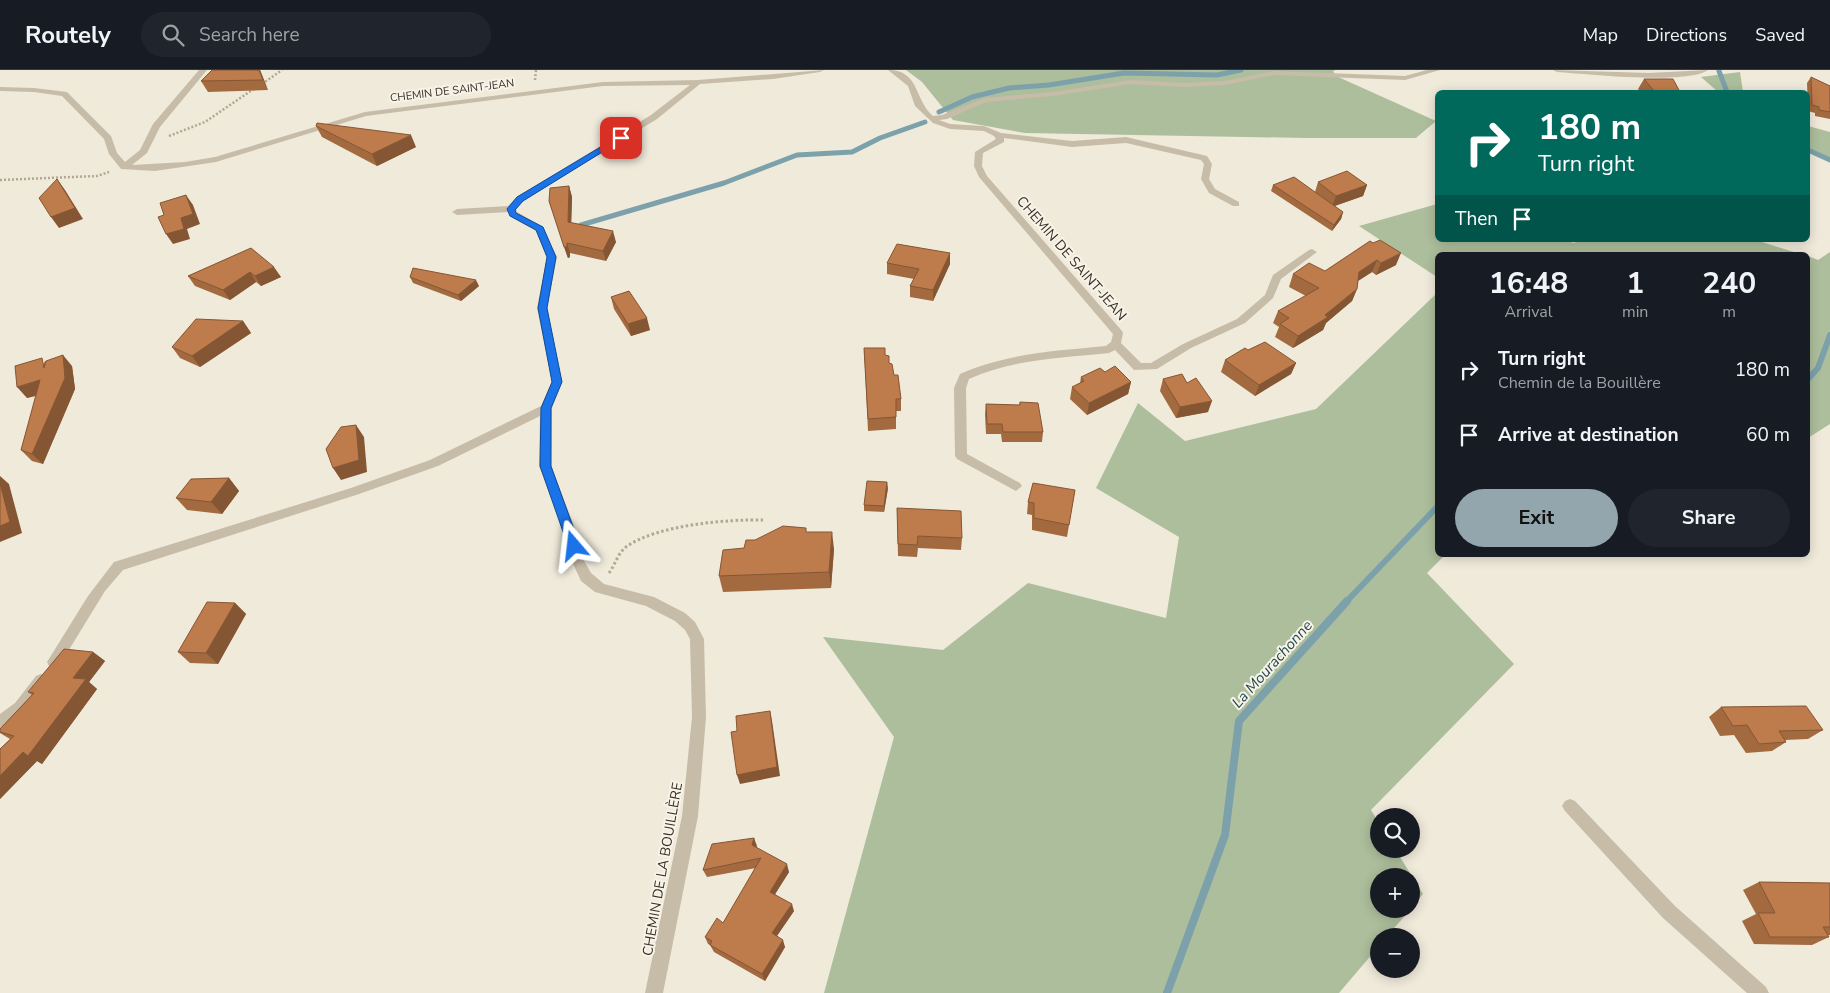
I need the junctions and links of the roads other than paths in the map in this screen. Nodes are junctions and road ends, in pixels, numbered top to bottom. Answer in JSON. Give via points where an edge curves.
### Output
{"nodes":[{"id":1,"x":204,"y":70,"type":"edge"},
{"id":2,"x":820,"y":70,"type":"edge"},
{"id":3,"x":892,"y":70,"type":"edge"},
{"id":4,"x":1436,"y":70,"type":"edge"},
{"id":5,"x":1557,"y":70,"type":"edge"},
{"id":6,"x":1704,"y":70,"type":"edge"},
{"id":7,"x":698,"y":82,"type":"junction"},
{"id":8,"x":0,"y":90,"type":"edge"},
{"id":9,"x":933,"y":118,"type":"junction"},
{"id":10,"x":999,"y":135,"type":"junction"},
{"id":11,"x":124,"y":167,"type":"junction"},
{"id":12,"x":1236,"y":204,"type":"dead end"},
{"id":13,"x":511,"y":209,"type":"junction"},
{"id":14,"x":457,"y":212,"type":"dead end"},
{"id":15,"x":1312,"y":252,"type":"dead end"},
{"id":16,"x":1116,"y":344,"type":"junction"},
{"id":17,"x":546,"y":408,"type":"junction"},
{"id":18,"x":1016,"y":486,"type":"dead end"},
{"id":19,"x":0,"y":723,"type":"edge"},
{"id":20,"x":1570,"y":806,"type":"dead end"},
{"id":21,"x":654,"y":993,"type":"edge"},
{"id":22,"x":1760,"y":993,"type":"edge"}],
"edges":[{"from":1,"to":11,"type":"street","via":[[156,126],[144,151]]},
{"from":2,"to":7,"type":"street","name":"CHEMIN DE SAINT-JEAN"},
{"from":3,"to":9,"type":"street","via":[[909,82],[918,103]]},
{"from":4,"to":9,"type":"street","via":[[1405,78],[1272,73],[1225,83],[1131,82],[985,100],[944,117]]},
{"from":5,"to":6,"type":"street","via":[[1644,74]]},
{"from":7,"to":11,"type":"street","name":"CHEMIN DE SAINT-JEAN","via":[[603,84],[365,114],[274,144],[179,166]]},
{"from":7,"to":13,"type":"street","via":[[654,117],[520,199]]},
{"from":8,"to":11,"type":"street","via":[[64,94],[108,138],[113,154]]},
{"from":9,"to":10,"type":"street","via":[[947,127],[992,130]]},
{"from":10,"to":12,"type":"street","via":[[1072,144],[1126,140],[1204,158],[1208,164],[1205,179],[1212,192]]},
{"from":10,"to":16,"type":"street","name":"CHEMIN DE SAINT-JEAN","via":[[1001,140],[979,152],[978,166],[983,177],[1118,333]]},
{"from":13,"to":14,"type":"street"},
{"from":13,"to":17,"type":"street","via":[[513,214],[540,229],[552,257],[542,308],[557,382]]},
{"from":15,"to":16,"type":"street","via":[[1277,277],[1269,296],[1241,320],[1153,366],[1138,367]]},
{"from":16,"to":18,"type":"street","name":"CHEMIN DE SAINT-JEAN","via":[[1109,349],[1001,362],[964,377],[960,388],[961,456]]},
{"from":17,"to":19,"type":"street","via":[[434,463],[119,566],[109,576],[69,642],[20,707]]},
{"from":17,"to":21,"type":"street","name":"CHEMIN DE LA BOUILLÈRE","via":[[545,466],[572,536],[576,557],[586,576],[600,588],[649,601],[680,618],[690,626],[697,640],[699,717],[690,816]]},
{"from":20,"to":22,"type":"street","via":[[1669,912]]}]}
